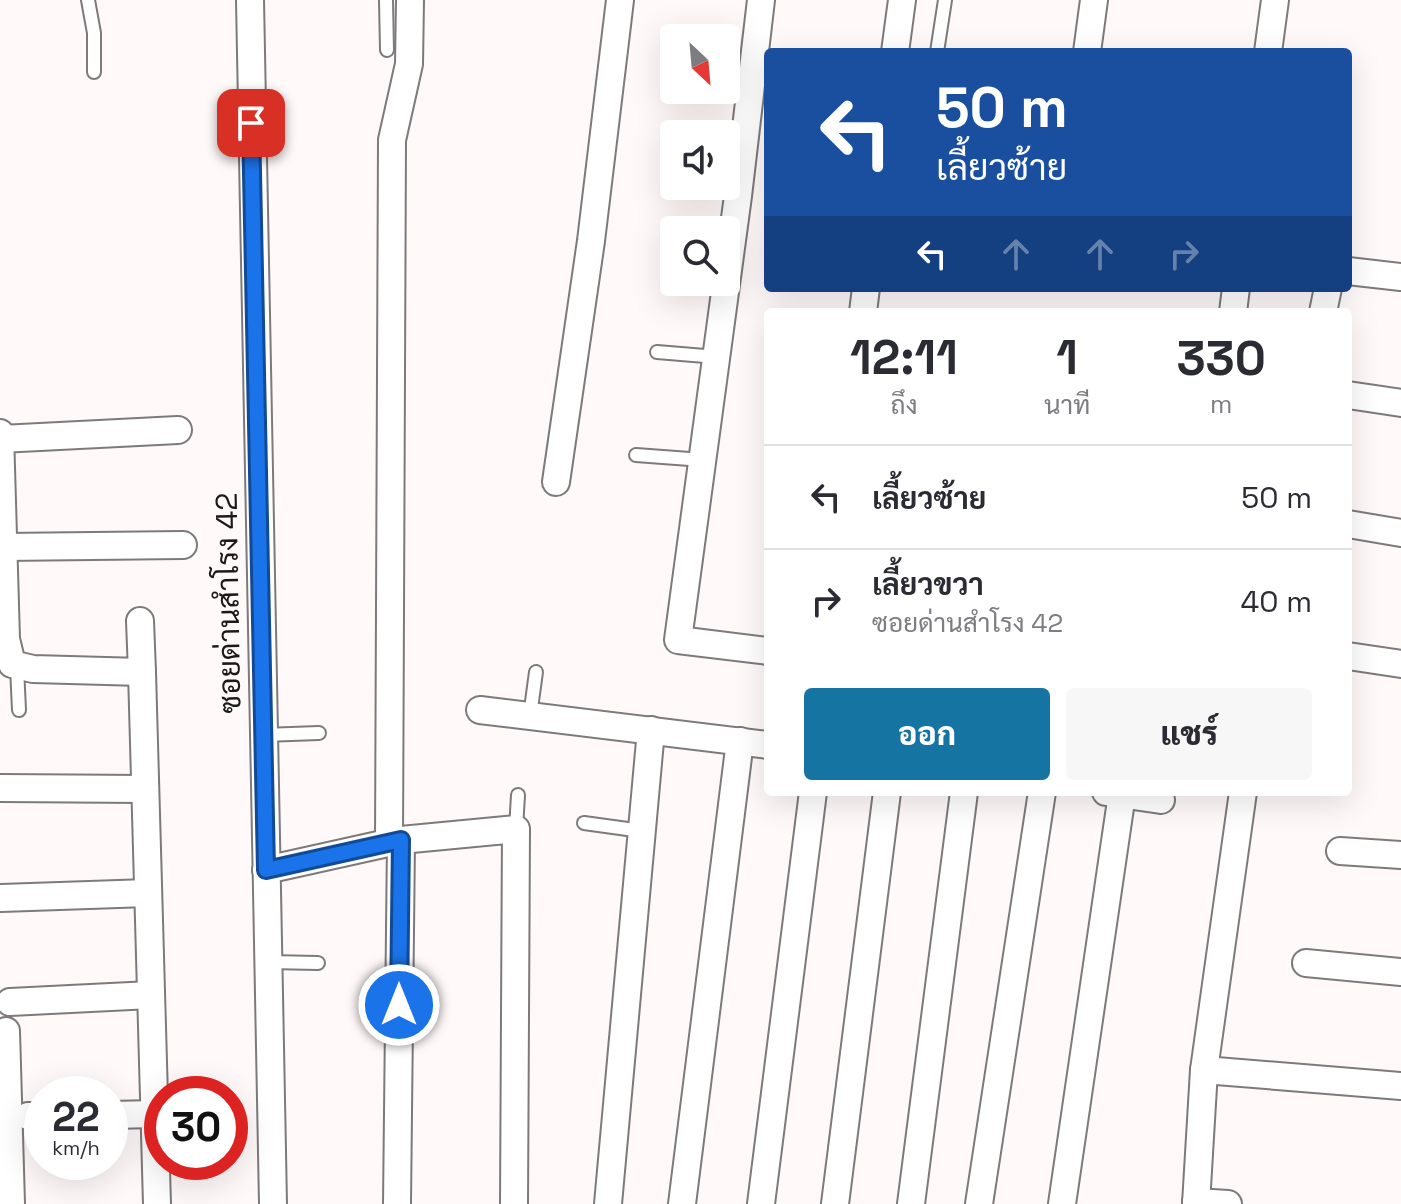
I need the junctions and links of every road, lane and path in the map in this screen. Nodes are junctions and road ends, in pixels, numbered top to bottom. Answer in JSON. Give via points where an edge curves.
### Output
{"nodes":[{"id":1,"x":88,"y":0,"type":"edge"},
{"id":2,"x":250,"y":0,"type":"edge"},
{"id":3,"x":386,"y":0,"type":"edge"},
{"id":4,"x":410,"y":0,"type":"edge"},
{"id":5,"x":620,"y":0,"type":"edge"},
{"id":6,"x":761,"y":0,"type":"edge"},
{"id":7,"x":902,"y":0,"type":"edge"},
{"id":8,"x":945,"y":0,"type":"edge"},
{"id":9,"x":1094,"y":0,"type":"edge"},
{"id":10,"x":1275,"y":0,"type":"edge"},
{"id":11,"x":896,"y":48,"type":"edge"},
{"id":12,"x":938,"y":48,"type":"edge"},
{"id":13,"x":1088,"y":48,"type":"edge"},
{"id":14,"x":1269,"y":48,"type":"edge"},
{"id":15,"x":387,"y":50,"type":"dead end"},
{"id":16,"x":94,"y":72,"type":"dead end"},
{"id":17,"x":1352,"y":271,"type":"edge"},
{"id":18,"x":1401,"y":277,"type":"edge"},
{"id":19,"x":657,"y":352,"type":"dead end"},
{"id":20,"x":717,"y":357,"type":"junction"},
{"id":21,"x":1352,"y":396,"type":"edge"},
{"id":22,"x":1401,"y":403,"type":"edge"},
{"id":23,"x":178,"y":430,"type":"dead end"},
{"id":24,"x":0,"y":436,"type":"edge"},
{"id":25,"x":636,"y":455,"type":"dead end"},
{"id":26,"x":703,"y":460,"type":"junction"},
{"id":27,"x":556,"y":482,"type":"dead end"},
{"id":28,"x":1352,"y":525,"type":"edge"},
{"id":29,"x":1401,"y":533,"type":"edge"},
{"id":30,"x":183,"y":545,"type":"dead end"},
{"id":31,"x":3,"y":547,"type":"junction"},
{"id":32,"x":140,"y":621,"type":"dead end"},
{"id":33,"x":764,"y":651,"type":"edge"},
{"id":34,"x":1352,"y":657,"type":"edge"},
{"id":35,"x":1401,"y":664,"type":"edge"},
{"id":36,"x":17,"y":667,"type":"junction"},
{"id":37,"x":142,"y":672,"type":"junction"},
{"id":38,"x":536,"y":672,"type":"dead end"},
{"id":39,"x":19,"y":710,"type":"dead end"},
{"id":40,"x":480,"y":710,"type":"dead end"},
{"id":41,"x":530,"y":716,"type":"junction"},
{"id":42,"x":651,"y":730,"type":"junction"},
{"id":43,"x":319,"y":733,"type":"dead end"},
{"id":44,"x":263,"y":735,"type":"junction"},
{"id":45,"x":740,"y":741,"type":"junction"},
{"id":46,"x":764,"y":744,"type":"edge"},
{"id":47,"x":0,"y":788,"type":"edge"},
{"id":48,"x":145,"y":789,"type":"junction"},
{"id":49,"x":518,"y":795,"type":"dead end"},
{"id":50,"x":812,"y":796,"type":"edge"},
{"id":51,"x":886,"y":796,"type":"edge"},
{"id":52,"x":963,"y":796,"type":"edge"},
{"id":53,"x":1041,"y":796,"type":"edge"},
{"id":54,"x":1114,"y":796,"type":"edge"},
{"id":55,"x":1134,"y":796,"type":"edge"},
{"id":56,"x":1242,"y":796,"type":"edge"},
{"id":57,"x":1161,"y":800,"type":"dead end"},
{"id":58,"x":584,"y":823,"type":"dead end"},
{"id":59,"x":516,"y":829,"type":"junction"},
{"id":60,"x":642,"y":831,"type":"junction"},
{"id":61,"x":395,"y":842,"type":"junction"},
{"id":62,"x":1340,"y":851,"type":"dead end"},
{"id":63,"x":1401,"y":855,"type":"edge"},
{"id":64,"x":266,"y":870,"type":"junction"},
{"id":65,"x":148,"y":893,"type":"junction"},
{"id":66,"x":1,"y":898,"type":"edge"},
{"id":67,"x":269,"y":962,"type":"junction"},
{"id":68,"x":318,"y":963,"type":"dead end"},
{"id":69,"x":1306,"y":963,"type":"dead end"},
{"id":70,"x":1401,"y":972,"type":"edge"},
{"id":71,"x":151,"y":995,"type":"junction"},
{"id":72,"x":10,"y":1002,"type":"dead end"},
{"id":73,"x":6,"y":1031,"type":"dead end"},
{"id":74,"x":1204,"y":1070,"type":"junction"},
{"id":75,"x":154,"y":1076,"type":"edge"},
{"id":76,"x":1401,"y":1086,"type":"edge"},
{"id":77,"x":157,"y":1180,"type":"edge"},
{"id":78,"x":1196,"y":1203,"type":"edge"},
{"id":79,"x":11,"y":1204,"type":"edge"},
{"id":80,"x":157,"y":1204,"type":"edge"},
{"id":81,"x":273,"y":1204,"type":"edge"},
{"id":82,"x":397,"y":1204,"type":"edge"},
{"id":83,"x":514,"y":1204,"type":"edge"},
{"id":84,"x":608,"y":1204,"type":"edge"},
{"id":85,"x":682,"y":1204,"type":"edge"},
{"id":86,"x":761,"y":1204,"type":"edge"},
{"id":87,"x":835,"y":1204,"type":"edge"},
{"id":88,"x":911,"y":1204,"type":"edge"},
{"id":89,"x":979,"y":1204,"type":"edge"},
{"id":90,"x":1062,"y":1204,"type":"edge"},
{"id":91,"x":1228,"y":1204,"type":"edge"}],
"edges":[{"from":1,"to":16,"type":"lane"},
{"from":2,"to":44,"type":"street","name":"ซอยด่านสำโรง 42"},
{"from":3,"to":15,"type":"lane"},
{"from":4,"to":61,"type":"street","via":[[409,64],[392,140]]},
{"from":5,"to":27,"type":"street"},
{"from":6,"to":20,"type":"street"},
{"from":7,"to":11,"type":"street"},
{"from":8,"to":12,"type":"lane"},
{"from":9,"to":13,"type":"street"},
{"from":10,"to":14,"type":"street"},
{"from":17,"to":18,"type":"street"},
{"from":19,"to":20,"type":"lane"},
{"from":20,"to":26,"type":"street"},
{"from":21,"to":22,"type":"street"},
{"from":23,"to":24,"type":"street"},
{"from":24,"to":31,"type":"street"},
{"from":25,"to":26,"type":"lane"},
{"from":26,"to":33,"type":"street","via":[[678,640]]},
{"from":28,"to":29,"type":"street"},
{"from":30,"to":31,"type":"street"},
{"from":31,"to":36,"type":"street","via":[[6,639]]},
{"from":32,"to":37,"type":"street"},
{"from":34,"to":35,"type":"street"},
{"from":36,"to":37,"type":"street"},
{"from":36,"to":39,"type":"lane"},
{"from":37,"to":48,"type":"street"},
{"from":38,"to":41,"type":"lane"},
{"from":40,"to":41,"type":"street"},
{"from":41,"to":42,"type":"street"},
{"from":42,"to":45,"type":"street"},
{"from":42,"to":60,"type":"street"},
{"from":43,"to":44,"type":"lane"},
{"from":44,"to":64,"type":"street","name":"ซอยด่านสำโรง 42"},
{"from":45,"to":46,"type":"street"},
{"from":45,"to":85,"type":"street"},
{"from":47,"to":48,"type":"street"},
{"from":48,"to":65,"type":"street"},
{"from":49,"to":59,"type":"lane"},
{"from":50,"to":86,"type":"street"},
{"from":51,"to":87,"type":"street"},
{"from":52,"to":88,"type":"street"},
{"from":53,"to":89,"type":"street"},
{"from":54,"to":90,"type":"street"},
{"from":55,"to":57,"type":"street"},
{"from":56,"to":74,"type":"street"},
{"from":58,"to":60,"type":"lane"},
{"from":59,"to":61,"type":"street"},
{"from":59,"to":83,"type":"street"},
{"from":60,"to":84,"type":"street"},
{"from":61,"to":64,"type":"street"},
{"from":61,"to":82,"type":"street"},
{"from":62,"to":63,"type":"street"},
{"from":64,"to":67,"type":"street","name":"ซอยด่านสำโรง 42"},
{"from":65,"to":66,"type":"street"},
{"from":65,"to":71,"type":"street"},
{"from":67,"to":68,"type":"lane"},
{"from":67,"to":81,"type":"street","name":"ซอยด่านสำโรง 42"},
{"from":69,"to":70,"type":"street"},
{"from":71,"to":72,"type":"street"},
{"from":71,"to":75,"type":"street"},
{"from":73,"to":79,"type":"street"},
{"from":74,"to":76,"type":"street"},
{"from":74,"to":78,"type":"street"},
{"from":77,"to":80,"type":"street"},
{"from":78,"to":91,"type":"street"}]}
